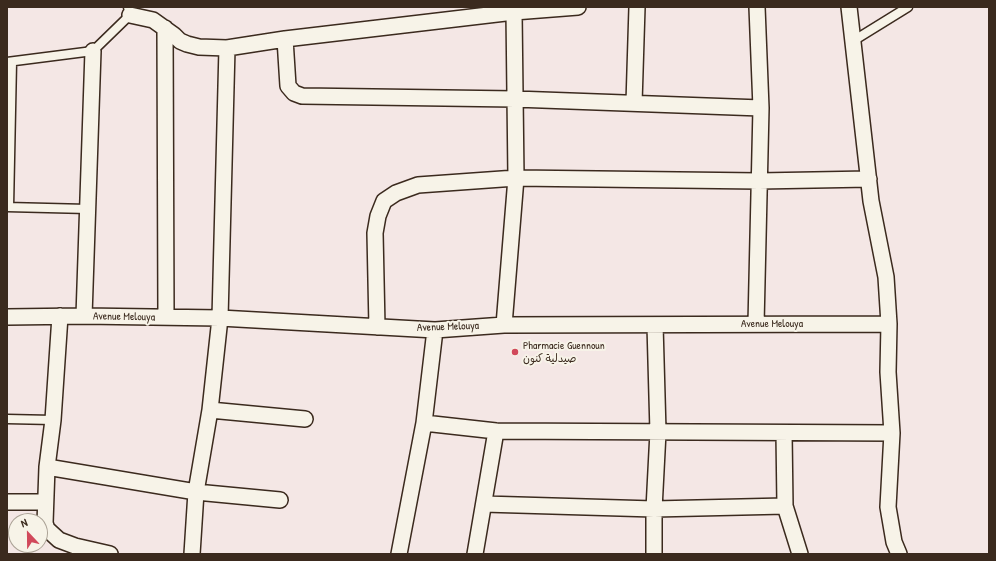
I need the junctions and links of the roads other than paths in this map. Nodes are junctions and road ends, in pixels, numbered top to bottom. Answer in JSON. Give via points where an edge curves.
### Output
{"nodes":[{"id":1,"x":578,"y":7,"type":"edge"},
{"id":2,"x":637,"y":7,"type":"edge"},
{"id":3,"x":757,"y":7,"type":"edge"},
{"id":4,"x":849,"y":7,"type":"edge"},
{"id":5,"x":908,"y":7,"type":"edge"},
{"id":6,"x":129,"y":11,"type":"edge"},
{"id":7,"x":514,"y":12,"type":"junction"},
{"id":8,"x":165,"y":28,"type":"junction"},
{"id":9,"x":285,"y":39,"type":"junction"},
{"id":10,"x":853,"y":41,"type":"junction"},
{"id":11,"x":227,"y":48,"type":"junction"},
{"id":12,"x":93,"y":51,"type":"junction"},
{"id":13,"x":9,"y":62,"type":"edge"},
{"id":14,"x":515,"y":99,"type":"junction"},
{"id":15,"x":634,"y":103,"type":"junction"},
{"id":16,"x":761,"y":108,"type":"junction"},
{"id":17,"x":9,"y":129,"type":"edge"},
{"id":18,"x":516,"y":178,"type":"junction"},
{"id":19,"x":869,"y":179,"type":"junction"},
{"id":20,"x":759,"y":181,"type":"junction"},
{"id":21,"x":8,"y":207,"type":"edge"},
{"id":22,"x":88,"y":209,"type":"junction"},
{"id":23,"x":60,"y":316,"type":"junction"},
{"id":24,"x":84,"y":316,"type":"junction"},
{"id":25,"x":7,"y":317,"type":"edge"},
{"id":26,"x":166,"y":317,"type":"junction"},
{"id":27,"x":220,"y":318,"type":"junction"},
{"id":28,"x":756,"y":324,"type":"junction"},
{"id":29,"x":889,"y":324,"type":"junction"},
{"id":30,"x":504,"y":325,"type":"junction"},
{"id":31,"x":655,"y":325,"type":"junction"},
{"id":32,"x":377,"y":327,"type":"junction"},
{"id":33,"x":435,"y":330,"type":"junction"},
{"id":34,"x":210,"y":410,"type":"junction"},
{"id":35,"x":7,"y":419,"type":"edge"},
{"id":36,"x":305,"y":419,"type":"dead end"},
{"id":37,"x":53,"y":420,"type":"junction"},
{"id":38,"x":424,"y":423,"type":"junction"},
{"id":39,"x":496,"y":431,"type":"junction"},
{"id":40,"x":658,"y":432,"type":"junction"},
{"id":41,"x":784,"y":433,"type":"junction"},
{"id":42,"x":892,"y":433,"type":"junction"},
{"id":43,"x":47,"y":468,"type":"junction"},
{"id":44,"x":196,"y":492,"type":"junction"},
{"id":45,"x":280,"y":500,"type":"dead end"},
{"id":46,"x":7,"y":502,"type":"edge"},
{"id":47,"x":45,"y":502,"type":"junction"},
{"id":48,"x":484,"y":504,"type":"junction"},
{"id":49,"x":785,"y":506,"type":"junction"},
{"id":50,"x":654,"y":509,"type":"junction"},
{"id":51,"x":110,"y":554,"type":"edge"},
{"id":52,"x":192,"y":554,"type":"edge"},
{"id":53,"x":399,"y":554,"type":"edge"},
{"id":54,"x":475,"y":554,"type":"edge"},
{"id":55,"x":654,"y":554,"type":"edge"},
{"id":56,"x":800,"y":554,"type":"edge"},
{"id":57,"x":899,"y":554,"type":"edge"}],
"edges":[{"from":1,"to":7,"type":"street"},
{"from":2,"to":15,"type":"street"},
{"from":3,"to":16,"type":"street"},
{"from":4,"to":10,"type":"street"},
{"from":5,"to":10,"type":"lane"},
{"from":6,"to":8,"type":"street","via":[[153,20]]},
{"from":6,"to":12,"type":"lane"},
{"from":7,"to":9,"type":"street"},
{"from":7,"to":14,"type":"street"},
{"from":8,"to":11,"type":"street","via":[[187,44]]},
{"from":8,"to":26,"type":"street"},
{"from":9,"to":11,"type":"street"},
{"from":9,"to":14,"type":"street","via":[[288,86],[294,93],[302,96]]},
{"from":10,"to":19,"type":"street"},
{"from":11,"to":27,"type":"street"},
{"from":12,"to":13,"type":"lane"},
{"from":12,"to":22,"type":"street"},
{"from":13,"to":17,"type":"lane"},
{"from":14,"to":15,"type":"street"},
{"from":14,"to":18,"type":"street"},
{"from":15,"to":16,"type":"street"},
{"from":16,"to":20,"type":"street"},
{"from":17,"to":21,"type":"lane"},
{"from":18,"to":20,"type":"street"},
{"from":18,"to":30,"type":"street"},
{"from":18,"to":32,"type":"street","via":[[418,185],[396,193],[384,202],[375,233]]},
{"from":19,"to":20,"type":"street"},
{"from":19,"to":29,"type":"street","via":[[886,277]]},
{"from":20,"to":28,"type":"street"},
{"from":21,"to":22,"type":"lane"},
{"from":22,"to":24,"type":"street"},
{"from":23,"to":24,"type":"street","name":"Avenue Melouya"},
{"from":23,"to":25,"type":"street","name":"Avenue Melouya"},
{"from":23,"to":37,"type":"street"},
{"from":24,"to":26,"type":"street","name":"Avenue Melouya"},
{"from":26,"to":27,"type":"street","name":"Avenue Melouya"},
{"from":27,"to":32,"type":"street","name":"Avenue Melouya"},
{"from":27,"to":34,"type":"street"},
{"from":28,"to":29,"type":"street","name":"Avenue Melouya"},
{"from":28,"to":31,"type":"street","name":"Avenue Melouya"},
{"from":29,"to":42,"type":"street","via":[[888,372]]},
{"from":30,"to":31,"type":"street","name":"Avenue Melouya"},
{"from":30,"to":33,"type":"street","name":"Avenue Melouya"},
{"from":31,"to":40,"type":"street"},
{"from":32,"to":33,"type":"street","name":"Avenue Melouya"},
{"from":33,"to":38,"type":"street"},
{"from":34,"to":36,"type":"street"},
{"from":34,"to":44,"type":"street"},
{"from":35,"to":37,"type":"lane"},
{"from":37,"to":43,"type":"street"},
{"from":38,"to":39,"type":"street"},
{"from":38,"to":53,"type":"street"},
{"from":39,"to":40,"type":"street"},
{"from":39,"to":48,"type":"street"},
{"from":40,"to":41,"type":"street"},
{"from":40,"to":50,"type":"street"},
{"from":41,"to":42,"type":"street"},
{"from":41,"to":49,"type":"street"},
{"from":42,"to":57,"type":"street","via":[[888,507],[894,542]]},
{"from":43,"to":44,"type":"street"},
{"from":43,"to":47,"type":"street"},
{"from":44,"to":45,"type":"street"},
{"from":44,"to":52,"type":"street"},
{"from":46,"to":47,"type":"street"},
{"from":47,"to":51,"type":"street","via":[[44,523],[52,535],[75,546]]},
{"from":48,"to":50,"type":"street"},
{"from":48,"to":54,"type":"street"},
{"from":49,"to":50,"type":"street"},
{"from":49,"to":56,"type":"street"},
{"from":50,"to":55,"type":"street"}]}
